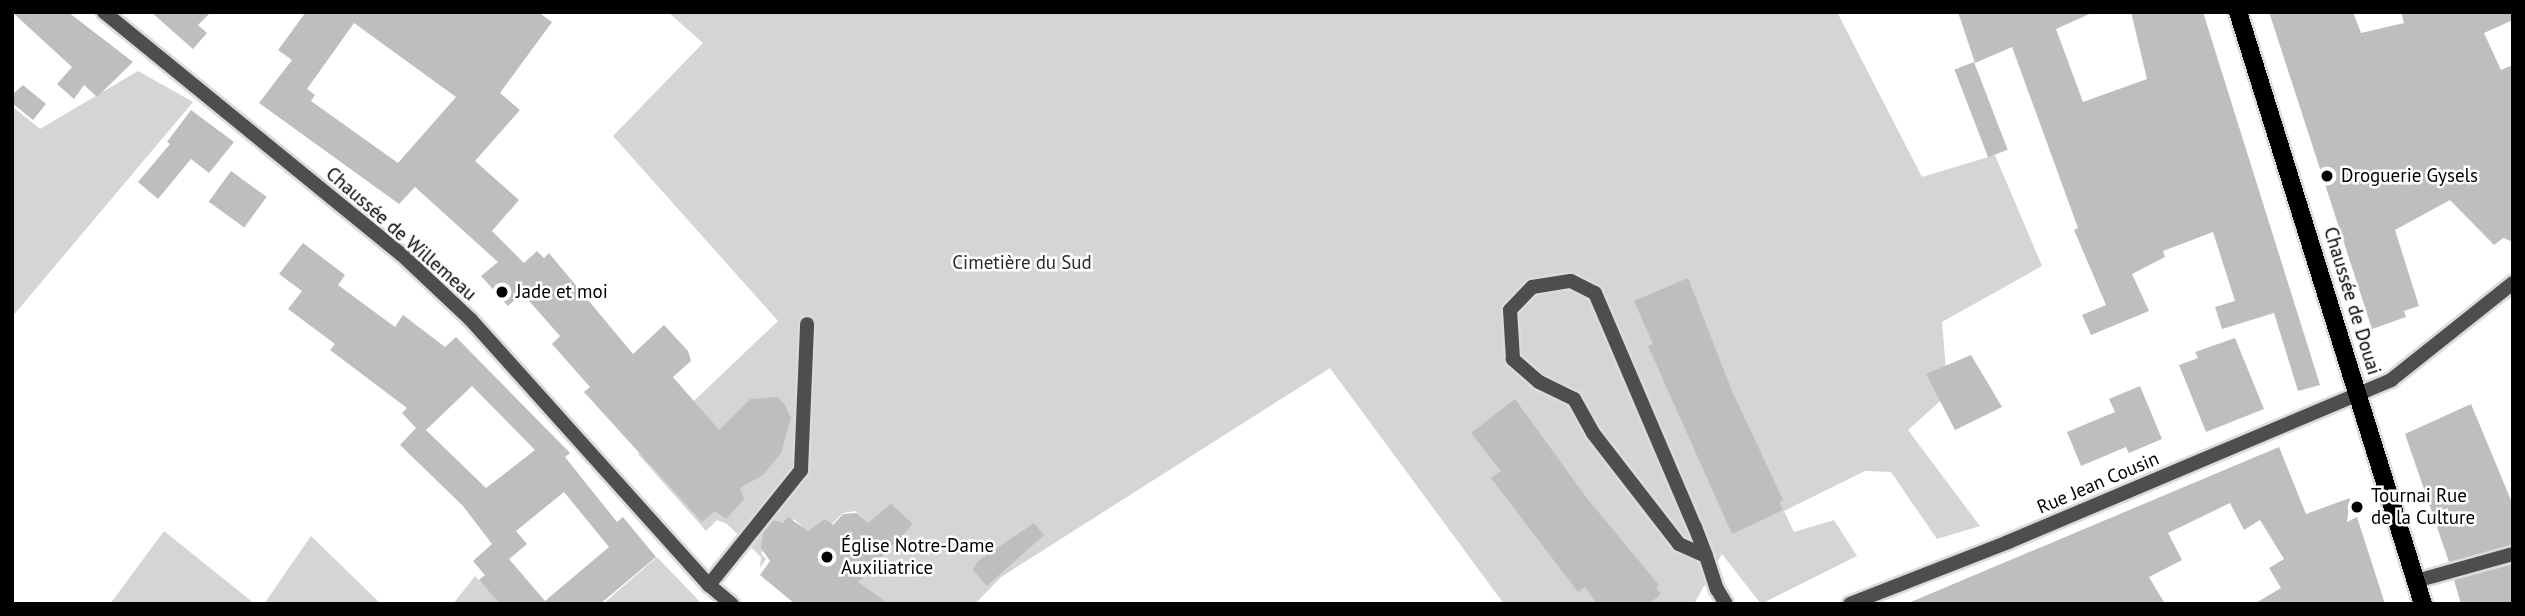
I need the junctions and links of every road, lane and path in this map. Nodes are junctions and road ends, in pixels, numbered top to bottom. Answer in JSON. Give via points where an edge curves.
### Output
{"nodes":[{"id":1,"x":104,"y":12,"type":"edge"},
{"id":2,"x":2238,"y":12,"type":"edge"},
{"id":3,"x":2513,"y":283,"type":"edge"},
{"id":4,"x":807,"y":324,"type":"dead end"},
{"id":5,"x":2359,"y":394,"type":"junction"},
{"id":6,"x":2513,"y":554,"type":"edge"},
{"id":7,"x":1706,"y":556,"type":"junction"},
{"id":8,"x":2416,"y":581,"type":"junction"},
{"id":9,"x":709,"y":585,"type":"junction"},
{"id":10,"x":732,"y":604,"type":"edge"},
{"id":11,"x":1726,"y":604,"type":"edge"},
{"id":12,"x":1850,"y":604,"type":"edge"},
{"id":13,"x":2423,"y":604,"type":"edge"}],
"edges":[{"from":1,"to":9,"type":"street","name":"Chaussée de Willemeau","via":[[401,254],[471,320]]},
{"from":2,"to":5,"type":"main road","name":"Chaussée de Douai"},
{"from":3,"to":5,"type":"street","name":"Rue Jean Cousin","via":[[2391,380]]},
{"from":4,"to":9,"type":"street","via":[[801,470]]},
{"from":5,"to":8,"type":"main road","name":"Chaussée de Douai"},
{"from":5,"to":12,"type":"street","name":"Rue Jean Cousin"},
{"from":6,"to":8,"type":"street"},
{"from":7,"to":7,"type":"street","via":[[1595,293],[1571,281],[1532,287],[1510,310],[1513,359],[1539,382],[1574,400],[1593,433],[1679,544]]},
{"from":7,"to":11,"type":"street"},
{"from":8,"to":13,"type":"main road","name":"Chaussée de Douai"},
{"from":9,"to":10,"type":"street","name":"Chaussée de Willemeau"}]}
